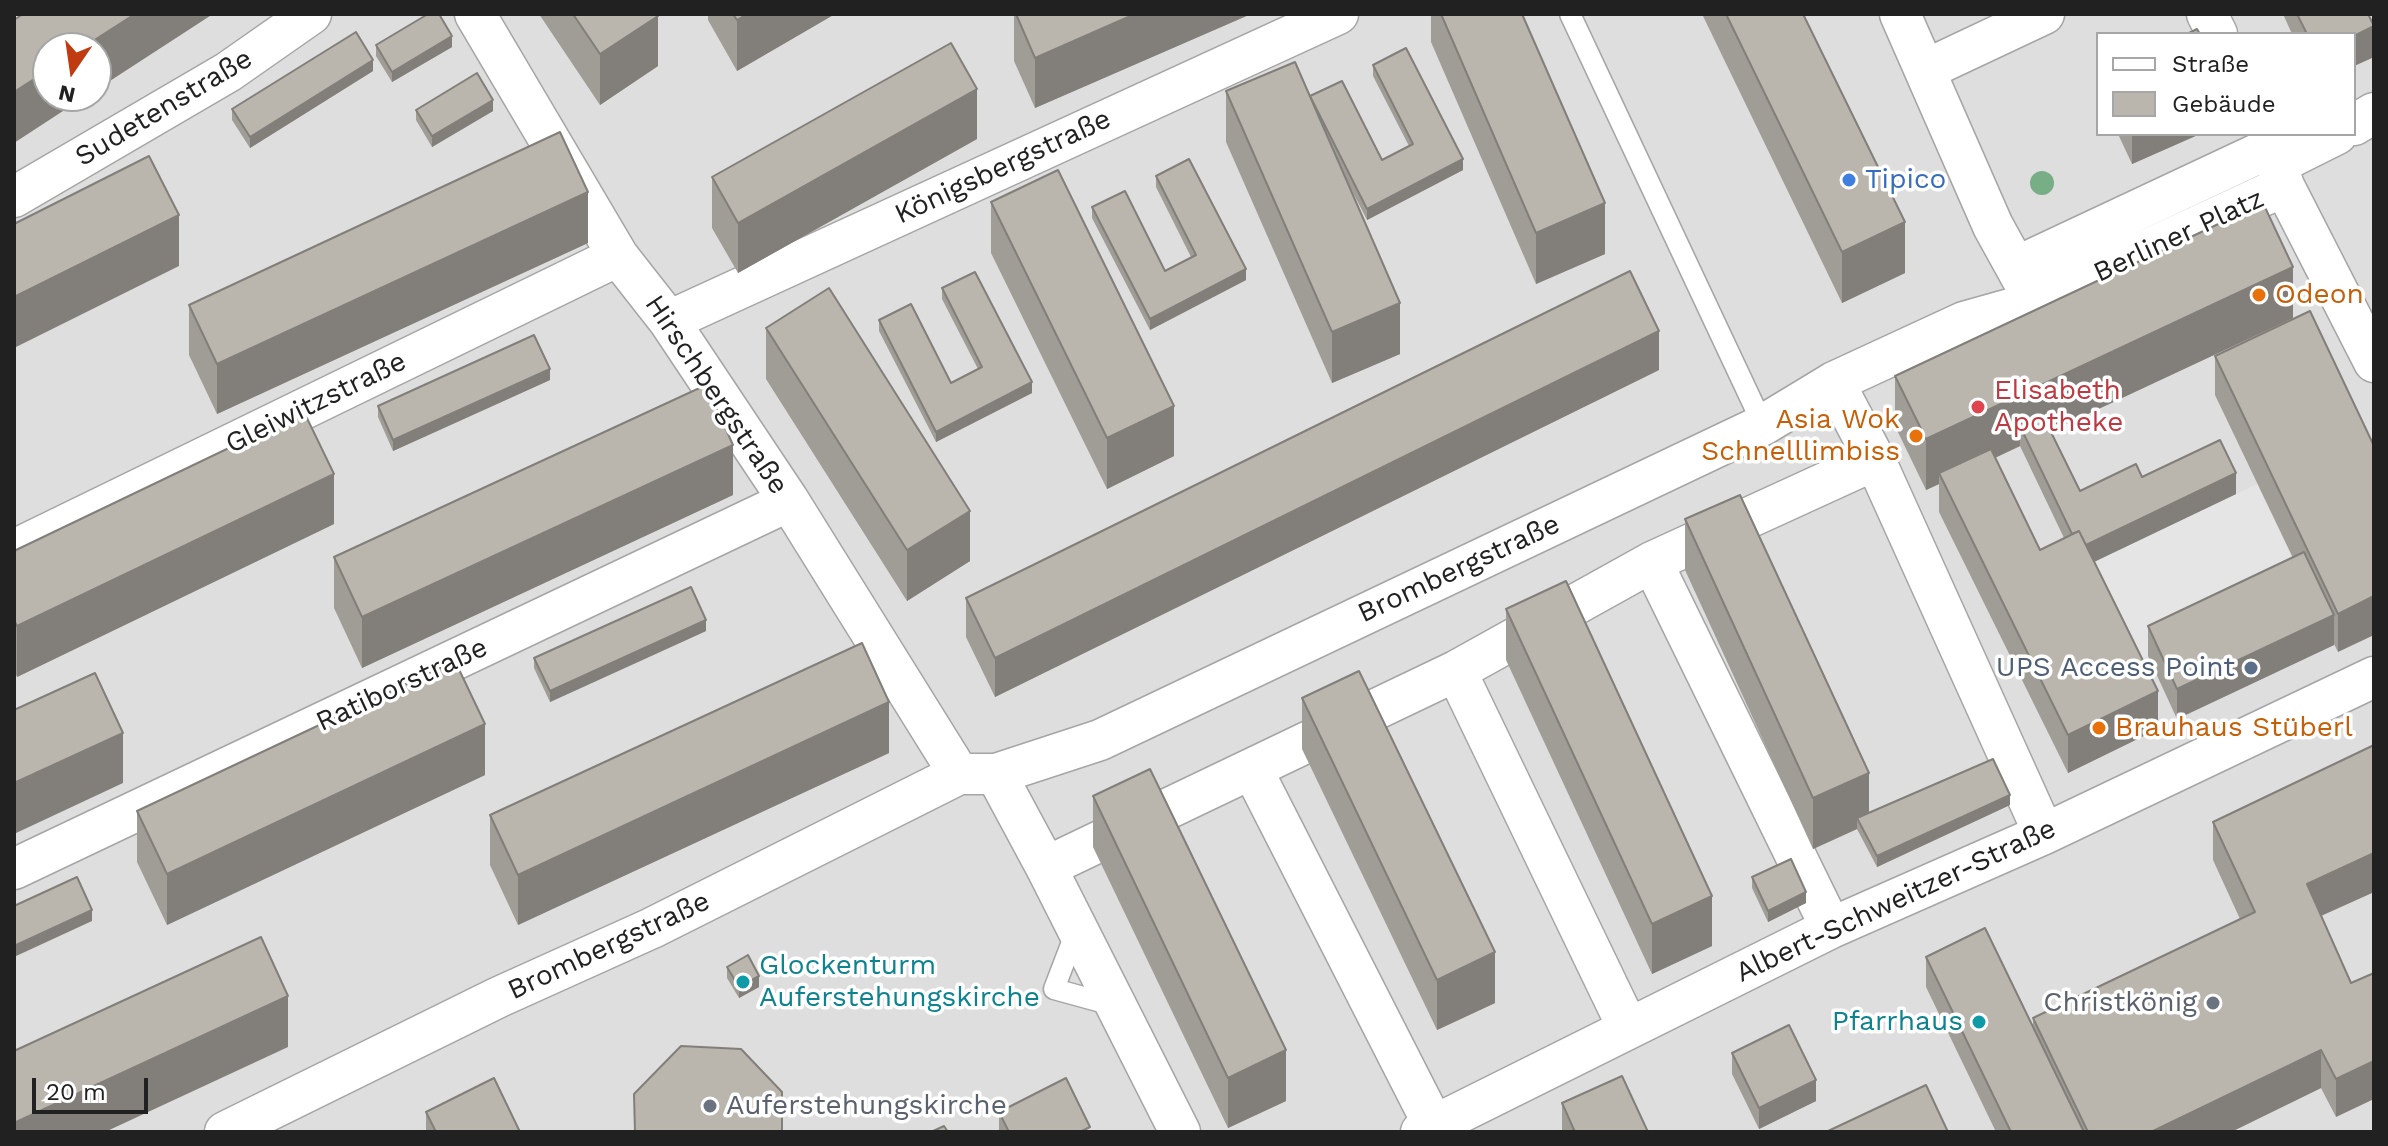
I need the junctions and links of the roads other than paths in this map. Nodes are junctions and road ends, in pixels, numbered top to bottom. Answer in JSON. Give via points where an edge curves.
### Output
{"nodes":[{"id":1,"x":311,"y":14,"type":"edge"},
{"id":2,"x":475,"y":14,"type":"edge"},
{"id":3,"x":1338,"y":14,"type":"edge"},
{"id":4,"x":1570,"y":14,"type":"edge"},
{"id":5,"x":1900,"y":14,"type":"edge"},
{"id":6,"x":2044,"y":14,"type":"edge"},
{"id":7,"x":2207,"y":14,"type":"edge"},
{"id":8,"x":2216,"y":32,"type":"edge"},
{"id":9,"x":1925,"y":70,"type":"junction"},
{"id":10,"x":2374,"y":113,"type":"edge"},
{"id":11,"x":2356,"y":124,"type":"edge"},
{"id":12,"x":2332,"y":136,"type":"edge"},
{"id":13,"x":2275,"y":158,"type":"edge"},
{"id":14,"x":14,"y":197,"type":"edge"},
{"id":15,"x":618,"y":256,"type":"junction"},
{"id":16,"x":2016,"y":267,"type":"junction"},
{"id":17,"x":2035,"y":302,"type":"junction"},
{"id":18,"x":669,"y":321,"type":"junction"},
{"id":19,"x":2374,"y":362,"type":"edge"},
{"id":20,"x":1834,"y":382,"type":"junction"},
{"id":21,"x":1763,"y":425,"type":"junction"},
{"id":22,"x":1875,"y":460,"type":"junction"},
{"id":23,"x":789,"y":501,"type":"junction"},
{"id":24,"x":14,"y":550,"type":"edge"},
{"id":25,"x":1652,"y":562,"type":"junction"},
{"id":26,"x":1456,"y":671,"type":"junction"},
{"id":27,"x":2374,"y":677,"type":"edge"},
{"id":28,"x":1252,"y":769,"type":"junction"},
{"id":29,"x":977,"y":774,"type":"junction"},
{"id":30,"x":2044,"y":834,"type":"junction"},
{"id":31,"x":1046,"y":867,"type":"junction"},
{"id":32,"x":14,"y":869,"type":"edge"},
{"id":33,"x":1831,"y":928,"type":"junction"},
{"id":34,"x":1628,"y":1028,"type":"junction"},
{"id":35,"x":1427,"y":1129,"type":"edge"},
{"id":36,"x":225,"y":1132,"type":"edge"},
{"id":37,"x":1180,"y":1132,"type":"edge"}],
"edges":[{"from":1,"to":14,"type":"street","name":"Sudetenstraße","via":[[228,72]]},
{"from":2,"to":15,"type":"street","name":"Hirschbergstraße"},
{"from":3,"to":18,"type":"street","name":"Königsbergstraße"},
{"from":4,"to":21,"type":"lane"},
{"from":5,"to":9,"type":"street"},
{"from":6,"to":9,"type":"street"},
{"from":7,"to":8,"type":"street"},
{"from":9,"to":16,"type":"street"},
{"from":10,"to":11,"type":"street"},
{"from":12,"to":13,"type":"street"},
{"from":13,"to":16,"type":"street","name":"Berliner Platz"},
{"from":13,"to":17,"type":"street","name":"Berliner Platz"},
{"from":13,"to":19,"type":"street"},
{"from":15,"to":18,"type":"street","name":"Hirschbergstraße"},
{"from":15,"to":24,"type":"street","name":"Gleiwitzstraße"},
{"from":16,"to":17,"type":"street"},
{"from":17,"to":20,"type":"street","name":"Berliner Platz","via":[[1964,322]]},
{"from":18,"to":23,"type":"street","name":"Hirschbergstraße"},
{"from":20,"to":21,"type":"street","name":"Brombergstraße"},
{"from":20,"to":22,"type":"street"},
{"from":21,"to":29,"type":"street","name":"Brombergstraße","via":[[1100,740]]},
{"from":22,"to":25,"type":"street"},
{"from":22,"to":30,"type":"street"},
{"from":23,"to":29,"type":"street","name":"Hirschbergstraße"},
{"from":23,"to":32,"type":"street","name":"Ratiborstraße"},
{"from":25,"to":26,"type":"street"},
{"from":25,"to":33,"type":"street"},
{"from":26,"to":28,"type":"street"},
{"from":26,"to":34,"type":"street"},
{"from":27,"to":30,"type":"street","name":"Albert-Schweitzer-Straße"},
{"from":28,"to":31,"type":"street"},
{"from":28,"to":35,"type":"street"},
{"from":29,"to":31,"type":"street"},
{"from":29,"to":36,"type":"street","name":"Brombergstraße","via":[[499,997]]},
{"from":30,"to":33,"type":"street","name":"Albert-Schweitzer-Straße"},
{"from":31,"to":37,"type":"street"},
{"from":33,"to":34,"type":"street","name":"Albert-Schweitzer-Straße"},
{"from":34,"to":35,"type":"street","name":"Albert-Schweitzer-Straße"}]}
